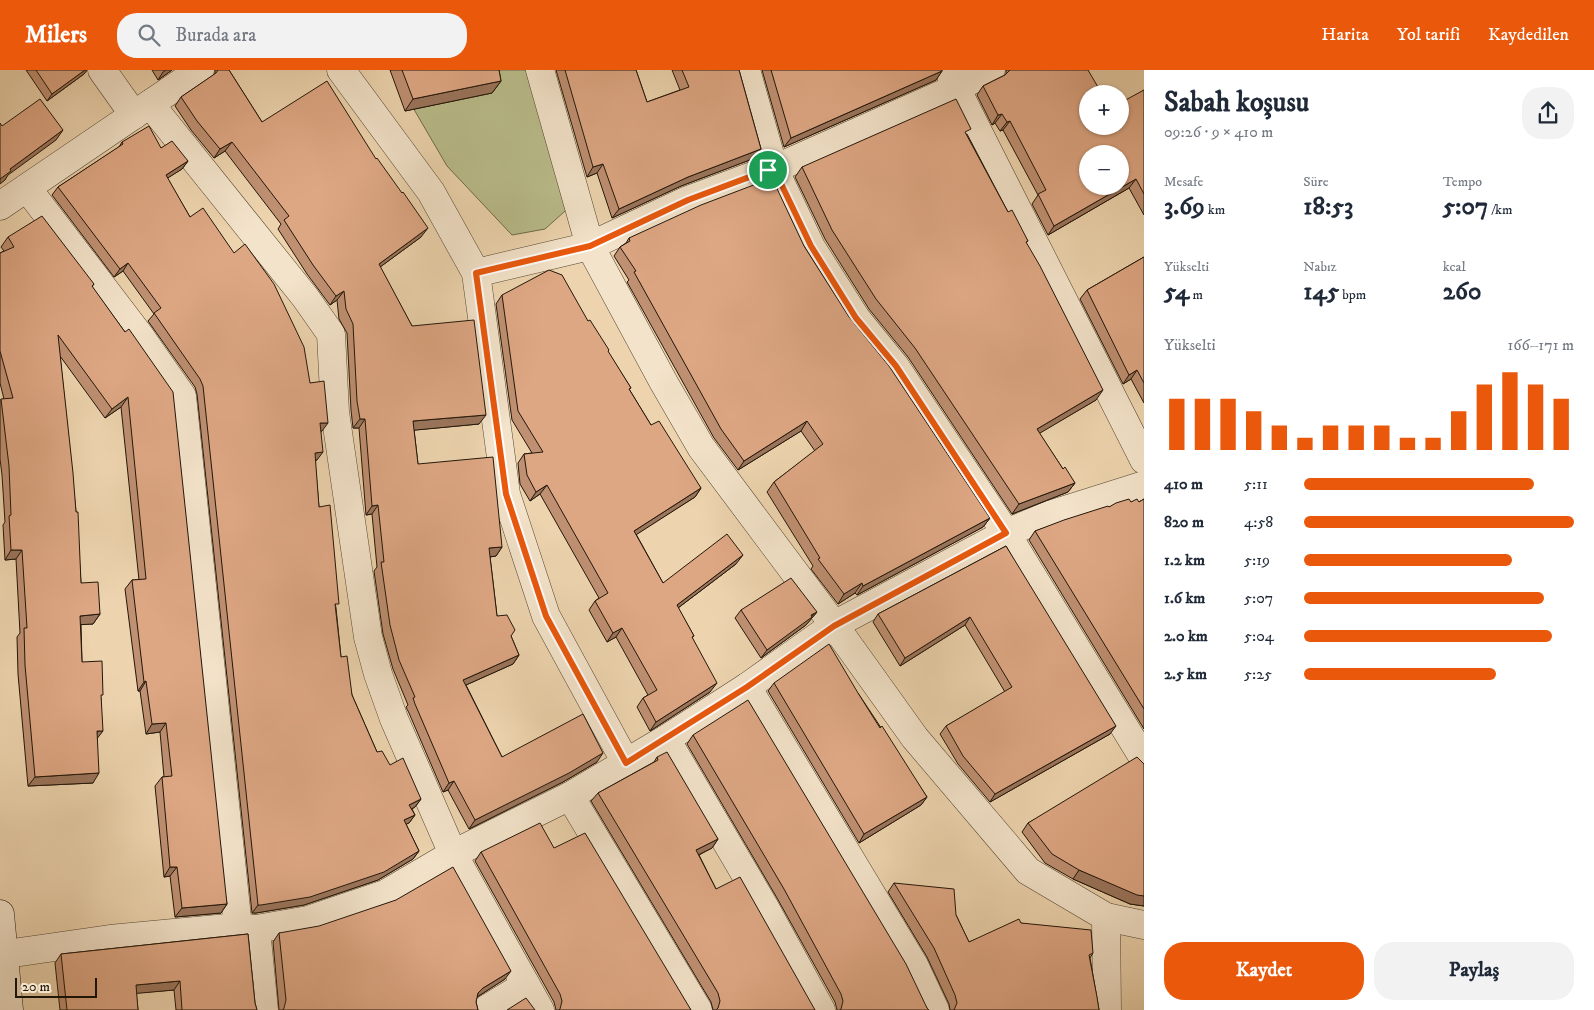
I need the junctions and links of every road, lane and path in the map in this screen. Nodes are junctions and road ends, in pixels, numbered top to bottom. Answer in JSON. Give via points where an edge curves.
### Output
{"nodes":[{"id":1,"x":102,"y":70,"type":"edge"},
{"id":2,"x":200,"y":70,"type":"edge"},
{"id":3,"x":341,"y":70,"type":"edge"},
{"id":4,"x":540,"y":70,"type":"edge"},
{"id":5,"x":746,"y":70,"type":"edge"},
{"id":6,"x":991,"y":70,"type":"edge"},
{"id":7,"x":952,"y":79,"type":"edge"},
{"id":8,"x":142,"y":110,"type":"junction"},
{"id":9,"x":774,"y":169,"type":"junction"},
{"id":10,"x":27,"y":188,"type":"junction"},
{"id":11,"x":0,"y":206,"type":"edge"},
{"id":12,"x":590,"y":246,"type":"junction"},
{"id":13,"x":476,"y":273,"type":"junction"},
{"id":14,"x":1144,"y":460,"type":"edge"},
{"id":15,"x":1144,"y":485,"type":"edge"},
{"id":16,"x":1006,"y":533,"type":"junction"},
{"id":17,"x":834,"y":626,"type":"junction"},
{"id":18,"x":747,"y":687,"type":"junction"},
{"id":19,"x":666,"y":739,"type":"junction"},
{"id":20,"x":1144,"y":758,"type":"edge"},
{"id":21,"x":626,"y":763,"type":"junction"},
{"id":22,"x":570,"y":796,"type":"junction"},
{"id":23,"x":453,"y":854,"type":"junction"},
{"id":24,"x":0,"y":914,"type":"edge"},
{"id":25,"x":1106,"y":917,"type":"junction"},
{"id":26,"x":1144,"y":925,"type":"edge"},
{"id":27,"x":247,"y":928,"type":"junction"},
{"id":28,"x":2,"y":955,"type":"edge"},
{"id":29,"x":526,"y":985,"type":"junction"},
{"id":30,"x":9,"y":1010,"type":"edge"},
{"id":31,"x":264,"y":1010,"type":"edge"},
{"id":32,"x":485,"y":1010,"type":"edge"},
{"id":33,"x":540,"y":1010,"type":"edge"},
{"id":34,"x":698,"y":1010,"type":"edge"},
{"id":35,"x":821,"y":1010,"type":"edge"},
{"id":36,"x":934,"y":1010,"type":"edge"},
{"id":37,"x":1107,"y":1010,"type":"edge"}],
"edges":[{"from":1,"to":8,"type":"street"},
{"from":2,"to":8,"type":"street"},
{"from":3,"to":13,"type":"street","via":[[431,192]]},
{"from":4,"to":12,"type":"street"},
{"from":5,"to":9,"type":"street"},
{"from":6,"to":7,"type":"street"},
{"from":7,"to":9,"type":"street"},
{"from":7,"to":14,"type":"street"},
{"from":8,"to":10,"type":"street"},
{"from":8,"to":23,"type":"street","via":[[305,297],[330,334],[336,412],[368,637],[394,719]]},
{"from":9,"to":12,"type":"street","via":[[688,200]]},
{"from":9,"to":16,"type":"street","via":[[811,246],[856,318],[896,366]]},
{"from":10,"to":11,"type":"street"},
{"from":10,"to":27,"type":"street","via":[[182,396]]},
{"from":12,"to":13,"type":"street"},
{"from":12,"to":17,"type":"street","via":[[701,447]]},
{"from":13,"to":21,"type":"street","via":[[506,494],[546,616]]},
{"from":15,"to":16,"type":"street","via":[[1052,514]]},
{"from":16,"to":17,"type":"street"},
{"from":16,"to":20,"type":"street"},
{"from":17,"to":18,"type":"street"},
{"from":17,"to":25,"type":"street","via":[[915,738],[1028,872]]},
{"from":18,"to":19,"type":"street"},
{"from":18,"to":36,"type":"street","via":[[914,965]]},
{"from":19,"to":21,"type":"street"},
{"from":19,"to":35,"type":"street"},
{"from":21,"to":22,"type":"street"},
{"from":22,"to":23,"type":"street"},
{"from":22,"to":34,"type":"street"},
{"from":23,"to":27,"type":"street","via":[[385,894],[308,920]]},
{"from":23,"to":29,"type":"street"},
{"from":24,"to":28,"type":"street"},
{"from":25,"to":26,"type":"street"},
{"from":25,"to":37,"type":"street"},
{"from":27,"to":28,"type":"street","via":[[110,939]]},
{"from":27,"to":31,"type":"street"},
{"from":28,"to":30,"type":"street"},
{"from":29,"to":32,"type":"street"},
{"from":29,"to":33,"type":"street"}]}
